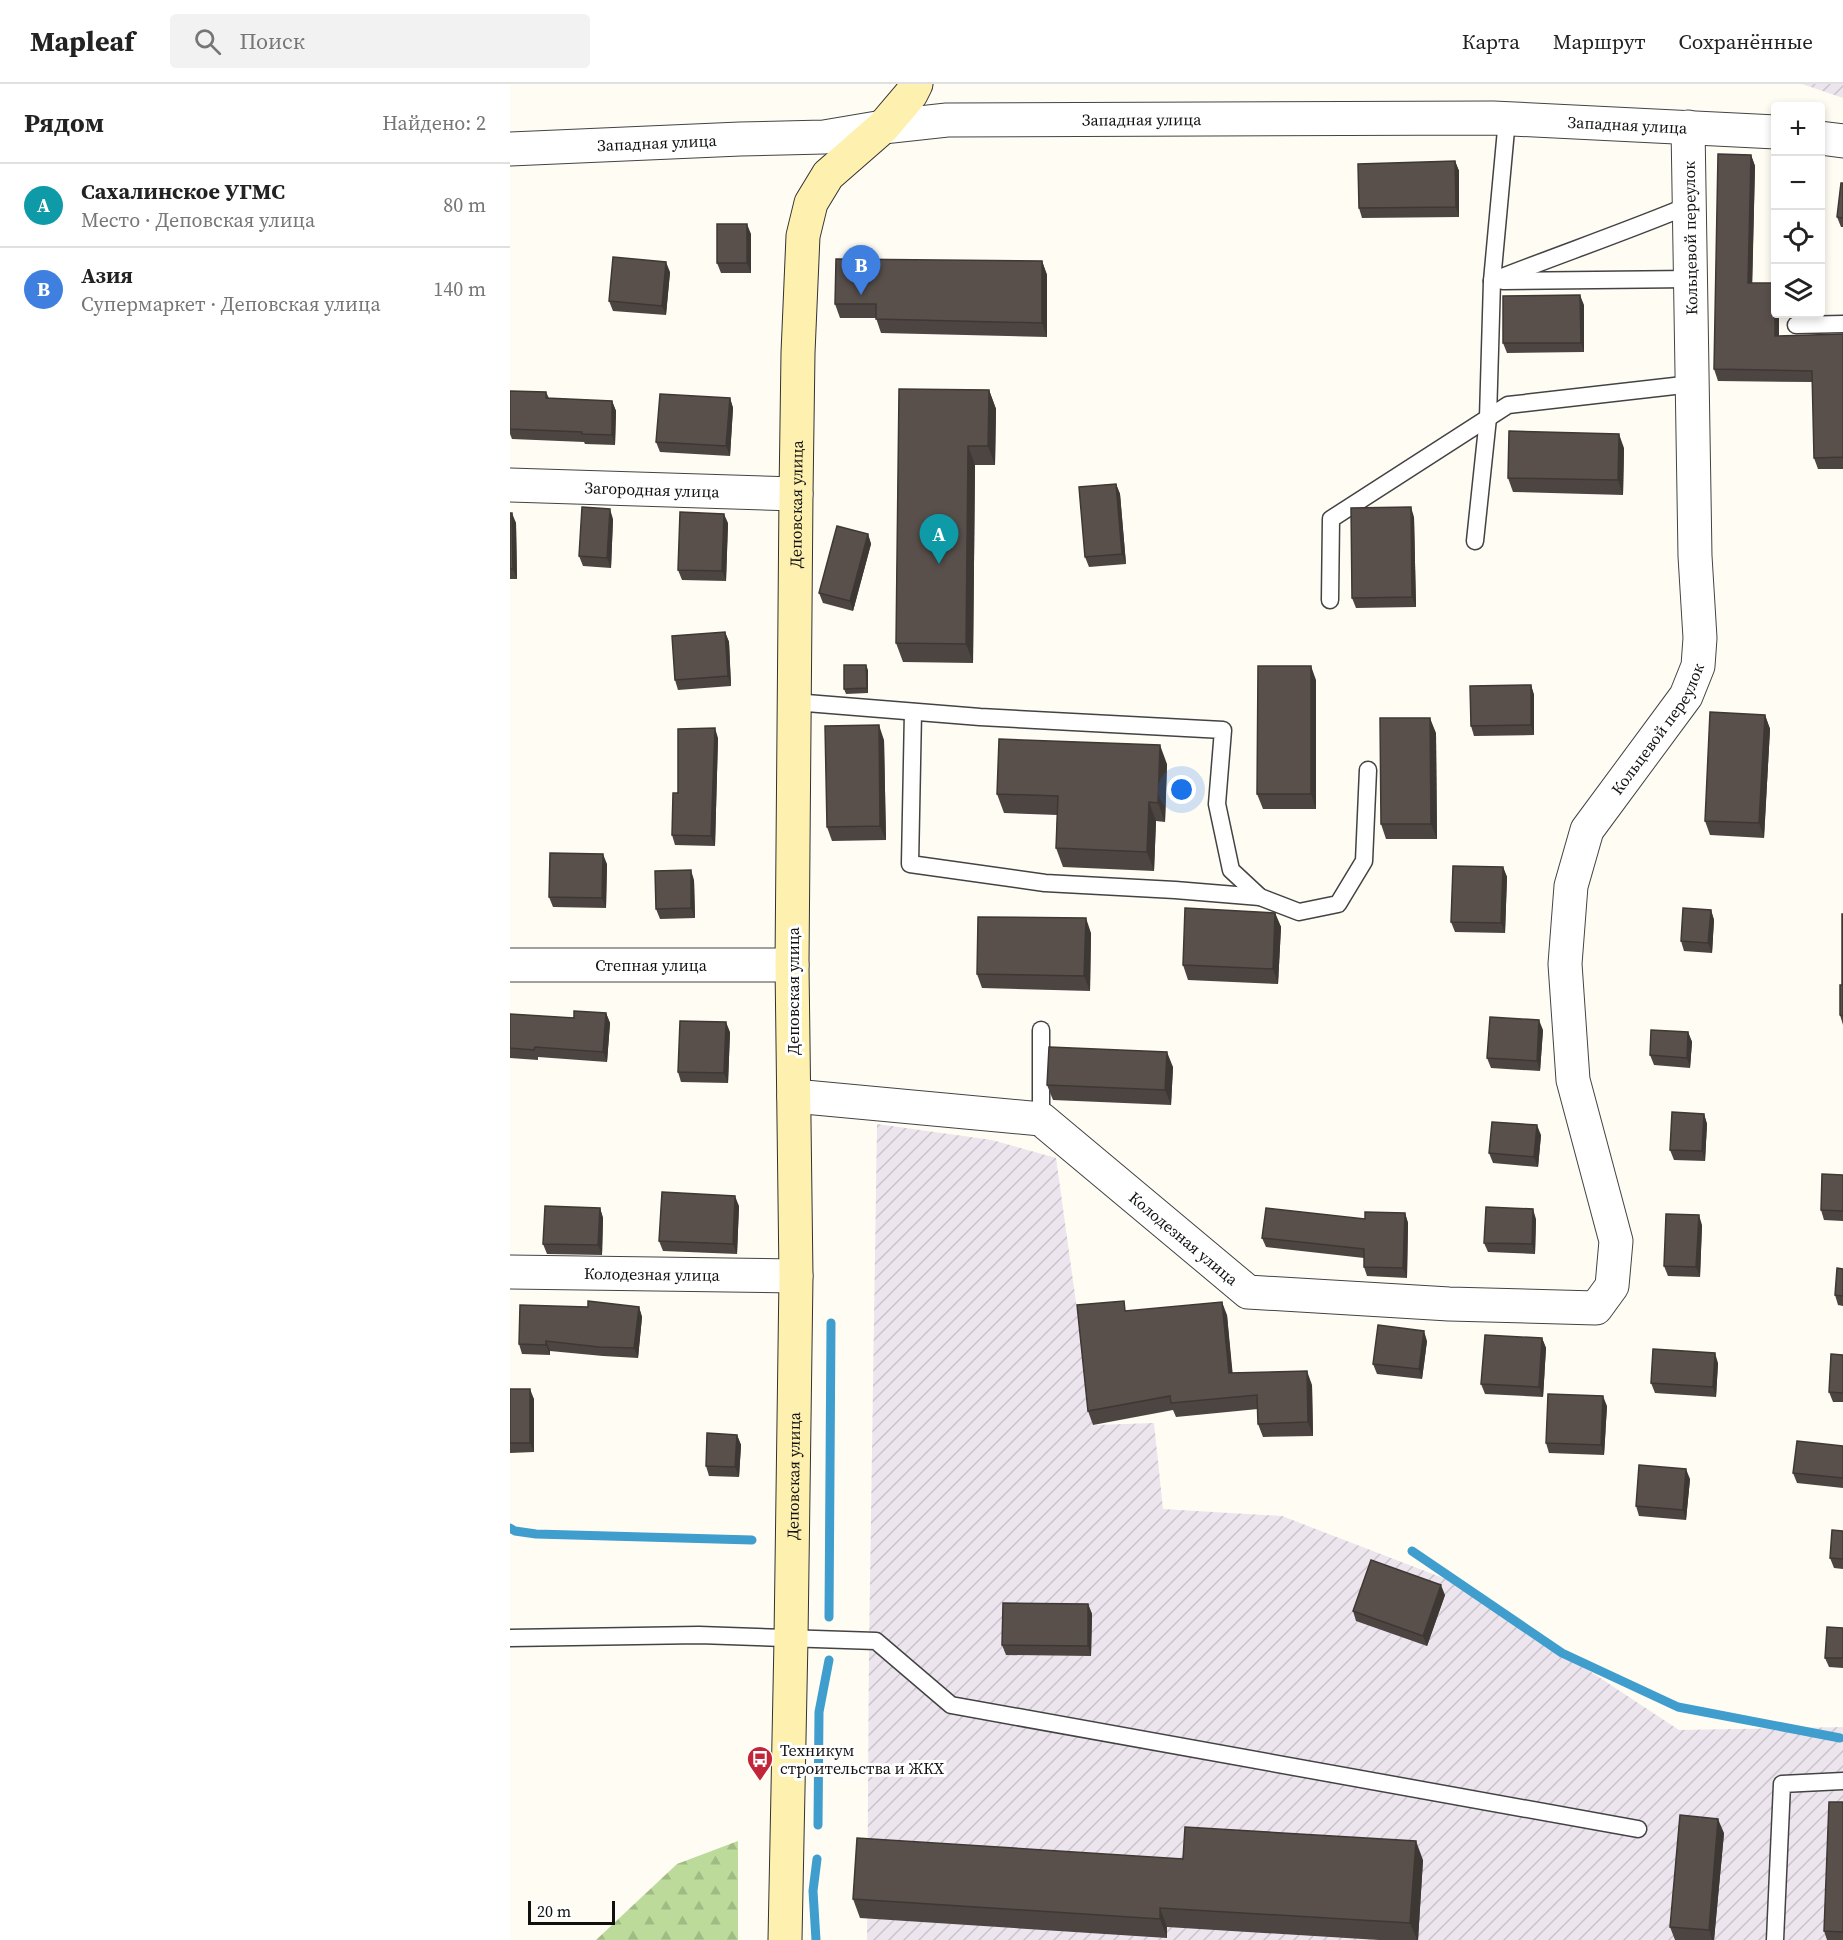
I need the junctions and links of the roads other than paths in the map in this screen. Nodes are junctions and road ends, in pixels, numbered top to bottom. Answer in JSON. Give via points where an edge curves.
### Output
{"nodes":[{"id":1,"x":916,"y":84,"type":"edge"},
{"id":2,"x":1507,"y":119,"type":"junction"},
{"id":3,"x":883,"y":127,"type":"junction"},
{"id":4,"x":1688,"y":127,"type":"junction"},
{"id":5,"x":1771,"y":132,"type":"edge"},
{"id":6,"x":1825,"y":139,"type":"edge"},
{"id":7,"x":1843,"y":141,"type":"edge"},
{"id":8,"x":510,"y":149,"type":"edge"},
{"id":9,"x":1689,"y":205,"type":"junction"},
{"id":10,"x":1691,"y":279,"type":"junction"},
{"id":11,"x":1492,"y":281,"type":"junction"},
{"id":12,"x":1843,"y":324,"type":"edge"},
{"id":13,"x":1796,"y":325,"type":"dead end"},
{"id":14,"x":1692,"y":384,"type":"junction"},
{"id":15,"x":1488,"y":418,"type":"junction"},
{"id":16,"x":510,"y":485,"type":"edge"},
{"id":17,"x":796,"y":494,"type":"junction"},
{"id":18,"x":1475,"y":541,"type":"dead end"},
{"id":19,"x":1330,"y":600,"type":"dead end"},
{"id":20,"x":795,"y":702,"type":"junction"},
{"id":21,"x":913,"y":712,"type":"junction"},
{"id":22,"x":1368,"y":770,"type":"dead end"},
{"id":23,"x":1260,"y":897,"type":"junction"},
{"id":24,"x":510,"y":965,"type":"edge"},
{"id":25,"x":792,"y":965,"type":"junction"},
{"id":26,"x":1041,"y":1030,"type":"dead end"},
{"id":27,"x":794,"y":1096,"type":"junction"},
{"id":28,"x":1041,"y":1119,"type":"junction"},
{"id":29,"x":510,"y":1272,"type":"edge"},
{"id":30,"x":796,"y":1276,"type":"junction"},
{"id":31,"x":1596,"y":1308,"type":"joint"},
{"id":32,"x":510,"y":1638,"type":"edge"},
{"id":33,"x":791,"y":1639,"type":"junction"},
{"id":34,"x":1843,"y":1781,"type":"edge"},
{"id":35,"x":1638,"y":1829,"type":"dead end"},
{"id":36,"x":785,"y":1940,"type":"edge"},
{"id":37,"x":1775,"y":1940,"type":"edge"}],
"edges":[{"from":1,"to":3,"type":"street","name":"Деповская улица"},
{"from":2,"to":3,"type":"street","name":"Западная улица","via":[[947,120]]},
{"from":2,"to":4,"type":"street","name":"Западная улица"},
{"from":2,"to":11,"type":"lane"},
{"from":3,"to":8,"type":"street","name":"Западная улица","via":[[824,137]]},
{"from":3,"to":17,"type":"street","name":"Деповская улица","via":[[828,175],[811,203],[803,236]]},
{"from":4,"to":5,"type":"street","name":"Западная улица"},
{"from":4,"to":9,"type":"street","name":"Кольцевой переулок"},
{"from":6,"to":7,"type":"street"},
{"from":9,"to":10,"type":"street","name":"Кольцевой переулок"},
{"from":9,"to":11,"type":"lane"},
{"from":10,"to":11,"type":"lane"},
{"from":10,"to":14,"type":"street","name":"Кольцевой переулок"},
{"from":11,"to":15,"type":"lane"},
{"from":12,"to":13,"type":"lane"},
{"from":14,"to":15,"type":"lane","via":[[1508,405]]},
{"from":14,"to":31,"type":"street","name":"Кольцевой переулок","via":[[1698,666],[1686,696],[1587,830],[1571,886],[1565,964],[1573,1080],[1616,1241],[1612,1286]]},
{"from":15,"to":18,"type":"lane"},
{"from":15,"to":19,"type":"lane","via":[[1331,519]]},
{"from":16,"to":17,"type":"street","name":"Загородная улица"},
{"from":17,"to":20,"type":"street","name":"Деповская улица"},
{"from":20,"to":21,"type":"lane"},
{"from":20,"to":25,"type":"street","name":"Деповская улица"},
{"from":21,"to":23,"type":"lane","via":[[1222,730],[1217,804],[1231,870]]},
{"from":21,"to":23,"type":"lane","via":[[910,864],[1045,883]]},
{"from":22,"to":23,"type":"lane","via":[[1364,861],[1338,904],[1299,912]]},
{"from":24,"to":25,"type":"street","name":"Степная улица"},
{"from":25,"to":27,"type":"street","name":"Деповская улица"},
{"from":26,"to":28,"type":"lane"},
{"from":27,"to":28,"type":"street"},
{"from":27,"to":30,"type":"street","name":"Деповская улица"},
{"from":28,"to":31,"type":"street","name":"Колодезная улица","via":[[1248,1292]]},
{"from":29,"to":30,"type":"street","name":"Колодезная улица"},
{"from":30,"to":33,"type":"street","name":"Деповская улица"},
{"from":32,"to":33,"type":"lane","via":[[699,1635]]},
{"from":33,"to":35,"type":"lane","via":[[876,1641],[951,1705]]},
{"from":33,"to":36,"type":"street","name":"Деповская улица"},
{"from":34,"to":37,"type":"lane","via":[[1782,1784]]}]}
